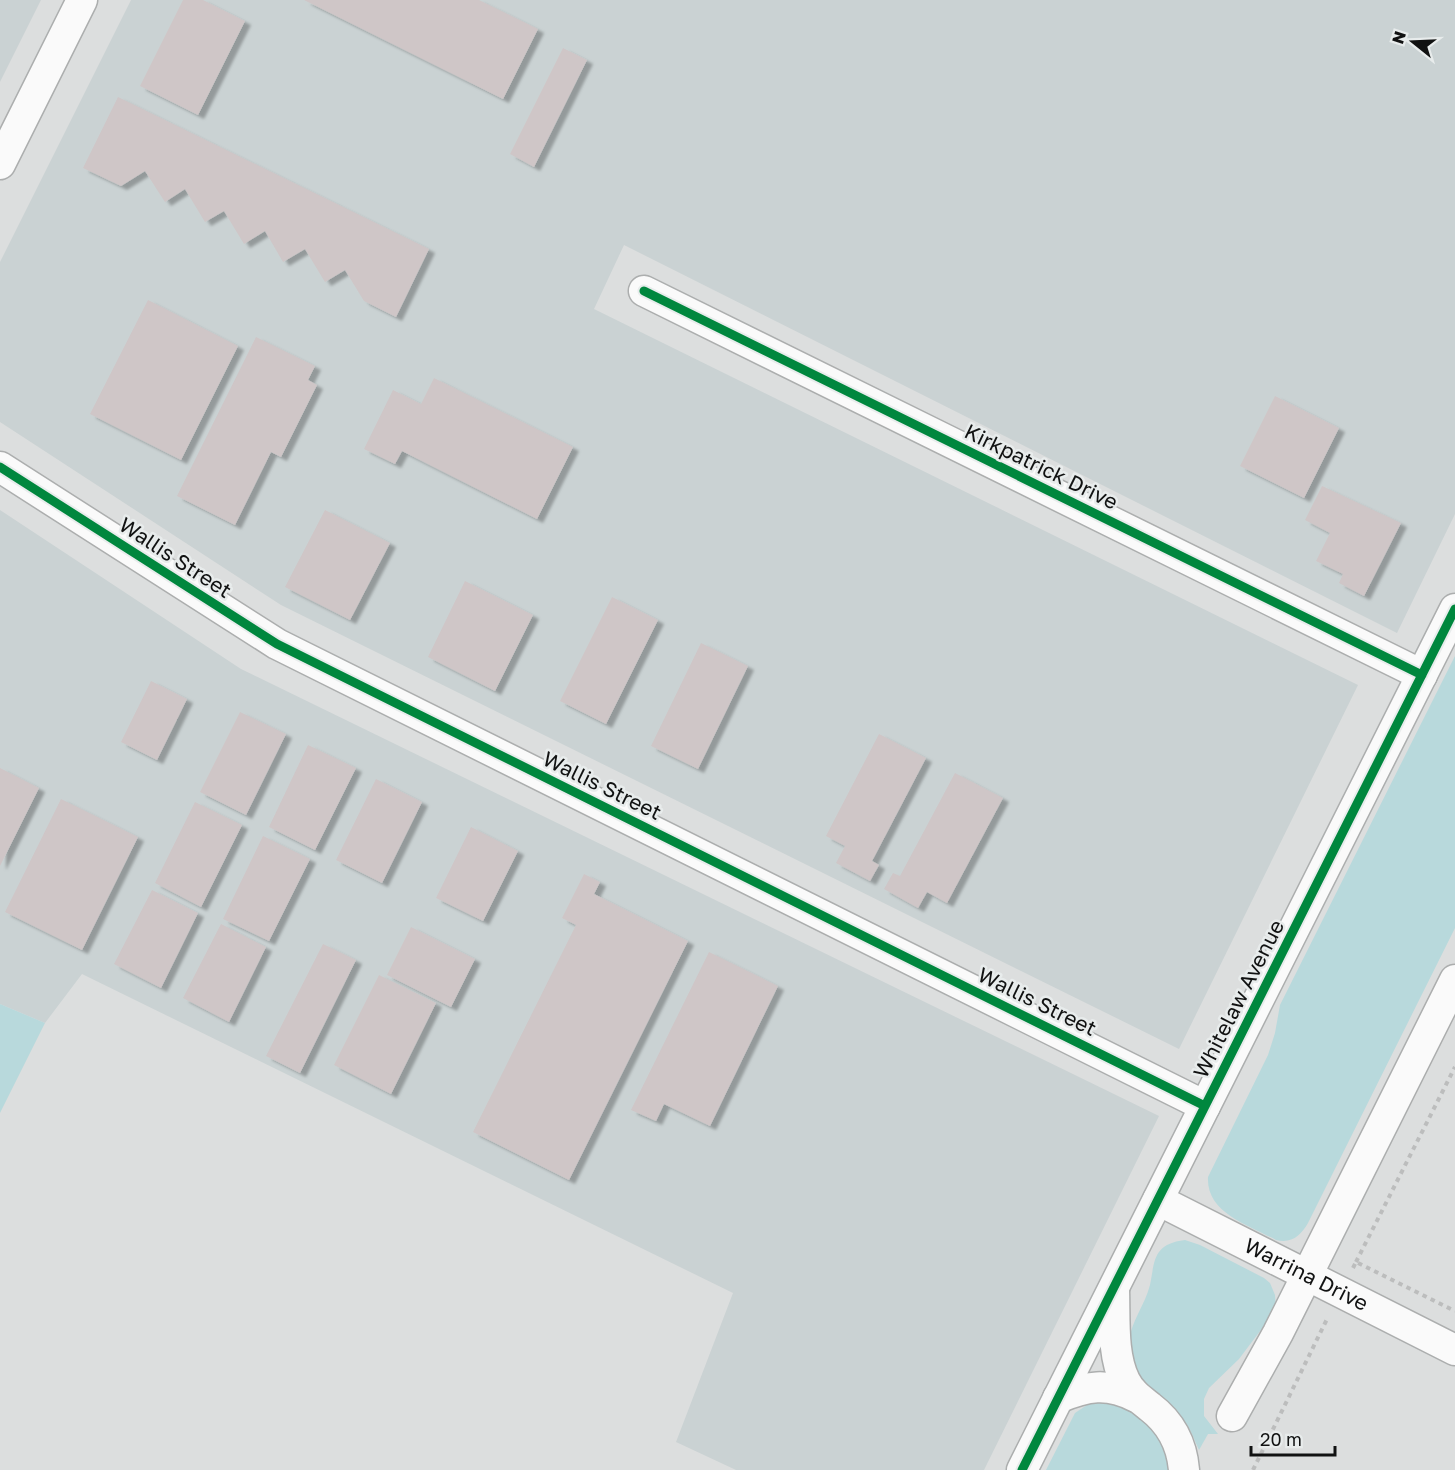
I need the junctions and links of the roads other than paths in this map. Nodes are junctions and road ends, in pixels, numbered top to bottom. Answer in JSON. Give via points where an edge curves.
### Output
{"nodes":[{"id":1,"x":82,"y":0,"type":"edge"},
{"id":2,"x":0,"y":164,"type":"edge"},
{"id":3,"x":644,"y":291,"type":"dead end"},
{"id":4,"x":0,"y":467,"type":"edge"},
{"id":5,"x":1455,"y":609,"type":"edge"},
{"id":6,"x":1422,"y":675,"type":"junction"},
{"id":7,"x":1455,"y":980,"type":"edge"},
{"id":8,"x":1205,"y":1106,"type":"junction"},
{"id":9,"x":1158,"y":1200,"type":"junction"},
{"id":10,"x":1307,"y":1276,"type":"junction"},
{"id":11,"x":1113,"y":1287,"type":"junction"},
{"id":12,"x":1455,"y":1350,"type":"edge"},
{"id":13,"x":1136,"y":1397,"type":"junction"},
{"id":14,"x":1058,"y":1398,"type":"junction"},
{"id":15,"x":1232,"y":1416,"type":"dead end"},
{"id":16,"x":1022,"y":1470,"type":"edge"},
{"id":17,"x":1184,"y":1470,"type":"edge"}],
"edges":[{"from":1,"to":2,"type":"street"},
{"from":3,"to":6,"type":"street","name":"Kirkpatrick Drive"},
{"from":4,"to":8,"type":"street","name":"Wallis Street","via":[[277,644]]},
{"from":5,"to":6,"type":"street","name":"Whitelaw Avenue"},
{"from":6,"to":8,"type":"street","name":"Whitelaw Avenue"},
{"from":7,"to":10,"type":"street"},
{"from":8,"to":9,"type":"street","name":"Whitelaw Avenue"},
{"from":9,"to":10,"type":"street","name":"Warrina Drive"},
{"from":9,"to":11,"type":"street","name":"Whitelaw Avenue"},
{"from":10,"to":12,"type":"street","name":"Warrina Drive"},
{"from":10,"to":15,"type":"street"},
{"from":11,"to":13,"type":"street","via":[[1118,1359],[1125,1382]]},
{"from":11,"to":14,"type":"street","name":"Whitelaw Avenue"},
{"from":13,"to":14,"type":"street","via":[[1101,1386]]},
{"from":13,"to":17,"type":"street","via":[[1153,1409],[1175,1435]]},
{"from":14,"to":16,"type":"street","name":"Whitelaw Avenue"}]}
